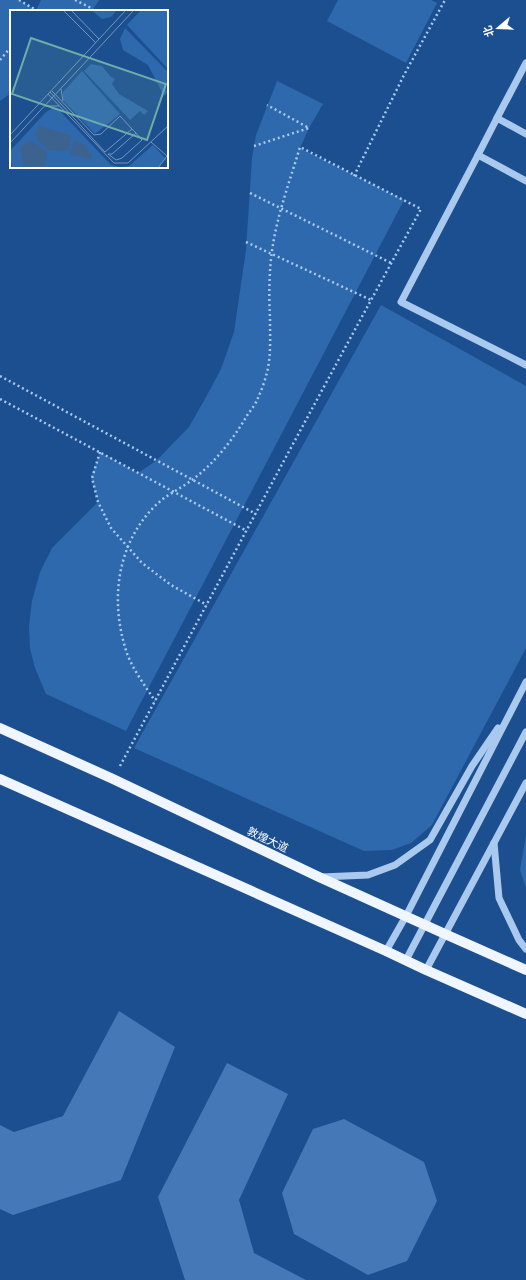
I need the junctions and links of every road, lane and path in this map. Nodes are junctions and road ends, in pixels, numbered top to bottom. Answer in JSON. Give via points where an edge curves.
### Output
{"nodes":[{"id":1,"x":19,"y":0,"type":"edge"},
{"id":2,"x":75,"y":0,"type":"edge"},
{"id":3,"x":445,"y":0,"type":"edge"},
{"id":4,"x":36,"y":10,"type":"edge"},
{"id":5,"x":93,"y":10,"type":"dead end"},
{"id":6,"x":10,"y":48,"type":"edge"},
{"id":7,"x":0,"y":60,"type":"edge"},
{"id":8,"x":526,"y":63,"type":"edge"},
{"id":9,"x":267,"y":105,"type":"dead end"},
{"id":10,"x":497,"y":118,"type":"junction"},
{"id":11,"x":526,"y":134,"type":"edge"},
{"id":12,"x":254,"y":146,"type":"dead end"},
{"id":13,"x":478,"y":155,"type":"junction"},
{"id":14,"x":354,"y":176,"type":"junction"},
{"id":15,"x":526,"y":181,"type":"edge"},
{"id":16,"x":250,"y":193,"type":"dead end"},
{"id":17,"x":281,"y":208,"type":"junction"},
{"id":18,"x":246,"y":242,"type":"dead end"},
{"id":19,"x":272,"y":254,"type":"junction"},
{"id":20,"x":391,"y":263,"type":"junction"},
{"id":21,"x":371,"y":300,"type":"junction"},
{"id":22,"x":526,"y":365,"type":"edge"},
{"id":23,"x":0,"y":376,"type":"edge"},
{"id":24,"x":0,"y":399,"type":"edge"},
{"id":25,"x":100,"y":452,"type":"junction"},
{"id":26,"x":193,"y":480,"type":"junction"},
{"id":27,"x":174,"y":492,"type":"junction"},
{"id":28,"x":256,"y":514,"type":"junction"},
{"id":29,"x":247,"y":531,"type":"junction"},
{"id":30,"x":207,"y":605,"type":"junction"},
{"id":31,"x":526,"y":682,"type":"edge"},
{"id":32,"x":155,"y":701,"type":"junction"},
{"id":33,"x":514,"y":705,"type":"junction"},
{"id":34,"x":0,"y":728,"type":"edge"},
{"id":35,"x":526,"y":732,"type":"edge"},
{"id":36,"x":0,"y":779,"type":"edge"},
{"id":37,"x":113,"y":779,"type":"junction"},
{"id":38,"x":526,"y":783,"type":"edge"},
{"id":39,"x":494,"y":842,"type":"junction"},
{"id":40,"x":319,"y":877,"type":"junction"},
{"id":41,"x":406,"y":916,"type":"junction"},
{"id":42,"x":425,"y":925,"type":"junction"},
{"id":43,"x":445,"y":934,"type":"junction"},
{"id":44,"x":526,"y":949,"type":"edge"},
{"id":45,"x":386,"y":950,"type":"junction"},
{"id":46,"x":406,"y":960,"type":"junction"},
{"id":47,"x":426,"y":970,"type":"junction"},
{"id":48,"x":526,"y":970,"type":"edge"},
{"id":49,"x":526,"y":1014,"type":"edge"}],
"edges":[{"from":1,"to":4,"type":"path"},
{"from":2,"to":5,"type":"path"},
{"from":3,"to":14,"type":"path"},
{"from":6,"to":7,"type":"path"},
{"from":8,"to":10,"type":"lane"},
{"from":9,"to":12,"type":"path","via":[[309,128]]},
{"from":10,"to":11,"type":"lane"},
{"from":10,"to":13,"type":"lane"},
{"from":13,"to":15,"type":"lane"},
{"from":13,"to":22,"type":"lane","via":[[402,302]]},
{"from":14,"to":17,"type":"path","via":[[300,148]]},
{"from":14,"to":20,"type":"path","via":[[421,209]]},
{"from":16,"to":17,"type":"path"},
{"from":17,"to":19,"type":"path"},
{"from":17,"to":20,"type":"path"},
{"from":18,"to":19,"type":"path"},
{"from":19,"to":21,"type":"path"},
{"from":19,"to":26,"type":"path","via":[[271,347],[266,375],[257,399],[239,428]]},
{"from":20,"to":21,"type":"path"},
{"from":21,"to":28,"type":"path"},
{"from":23,"to":26,"type":"path"},
{"from":24,"to":25,"type":"path"},
{"from":25,"to":27,"type":"path"},
{"from":25,"to":30,"type":"path","via":[[92,478],[98,502],[111,528],[142,564]]},
{"from":26,"to":27,"type":"path"},
{"from":26,"to":28,"type":"path"},
{"from":27,"to":29,"type":"path"},
{"from":27,"to":32,"type":"path","via":[[157,504],[131,539],[122,562],[118,585],[118,615],[125,648],[136,672]]},
{"from":28,"to":29,"type":"path"},
{"from":29,"to":30,"type":"path"},
{"from":30,"to":32,"type":"path"},
{"from":31,"to":33,"type":"lane"},
{"from":32,"to":37,"type":"path"},
{"from":33,"to":40,"type":"lane","via":[[472,766],[430,840],[395,865],[368,875]]},
{"from":33,"to":41,"type":"lane"},
{"from":34,"to":37,"type":"main road","name":"敦煌大道"},
{"from":35,"to":42,"type":"lane"},
{"from":36,"to":45,"type":"main road"},
{"from":37,"to":40,"type":"main road","name":"敦煌大道"},
{"from":38,"to":39,"type":"lane"},
{"from":39,"to":43,"type":"lane"},
{"from":39,"to":44,"type":"lane","via":[[499,898]]},
{"from":40,"to":41,"type":"main road","name":"敦煌大道"},
{"from":41,"to":42,"type":"main road","name":"敦煌大道"},
{"from":41,"to":45,"type":"lane"},
{"from":42,"to":43,"type":"main road","name":"敦煌大道"},
{"from":42,"to":46,"type":"lane"},
{"from":43,"to":47,"type":"lane"},
{"from":43,"to":48,"type":"main road","name":"敦煌大道"},
{"from":45,"to":46,"type":"main road"},
{"from":46,"to":47,"type":"main road"},
{"from":47,"to":49,"type":"main road"}]}
